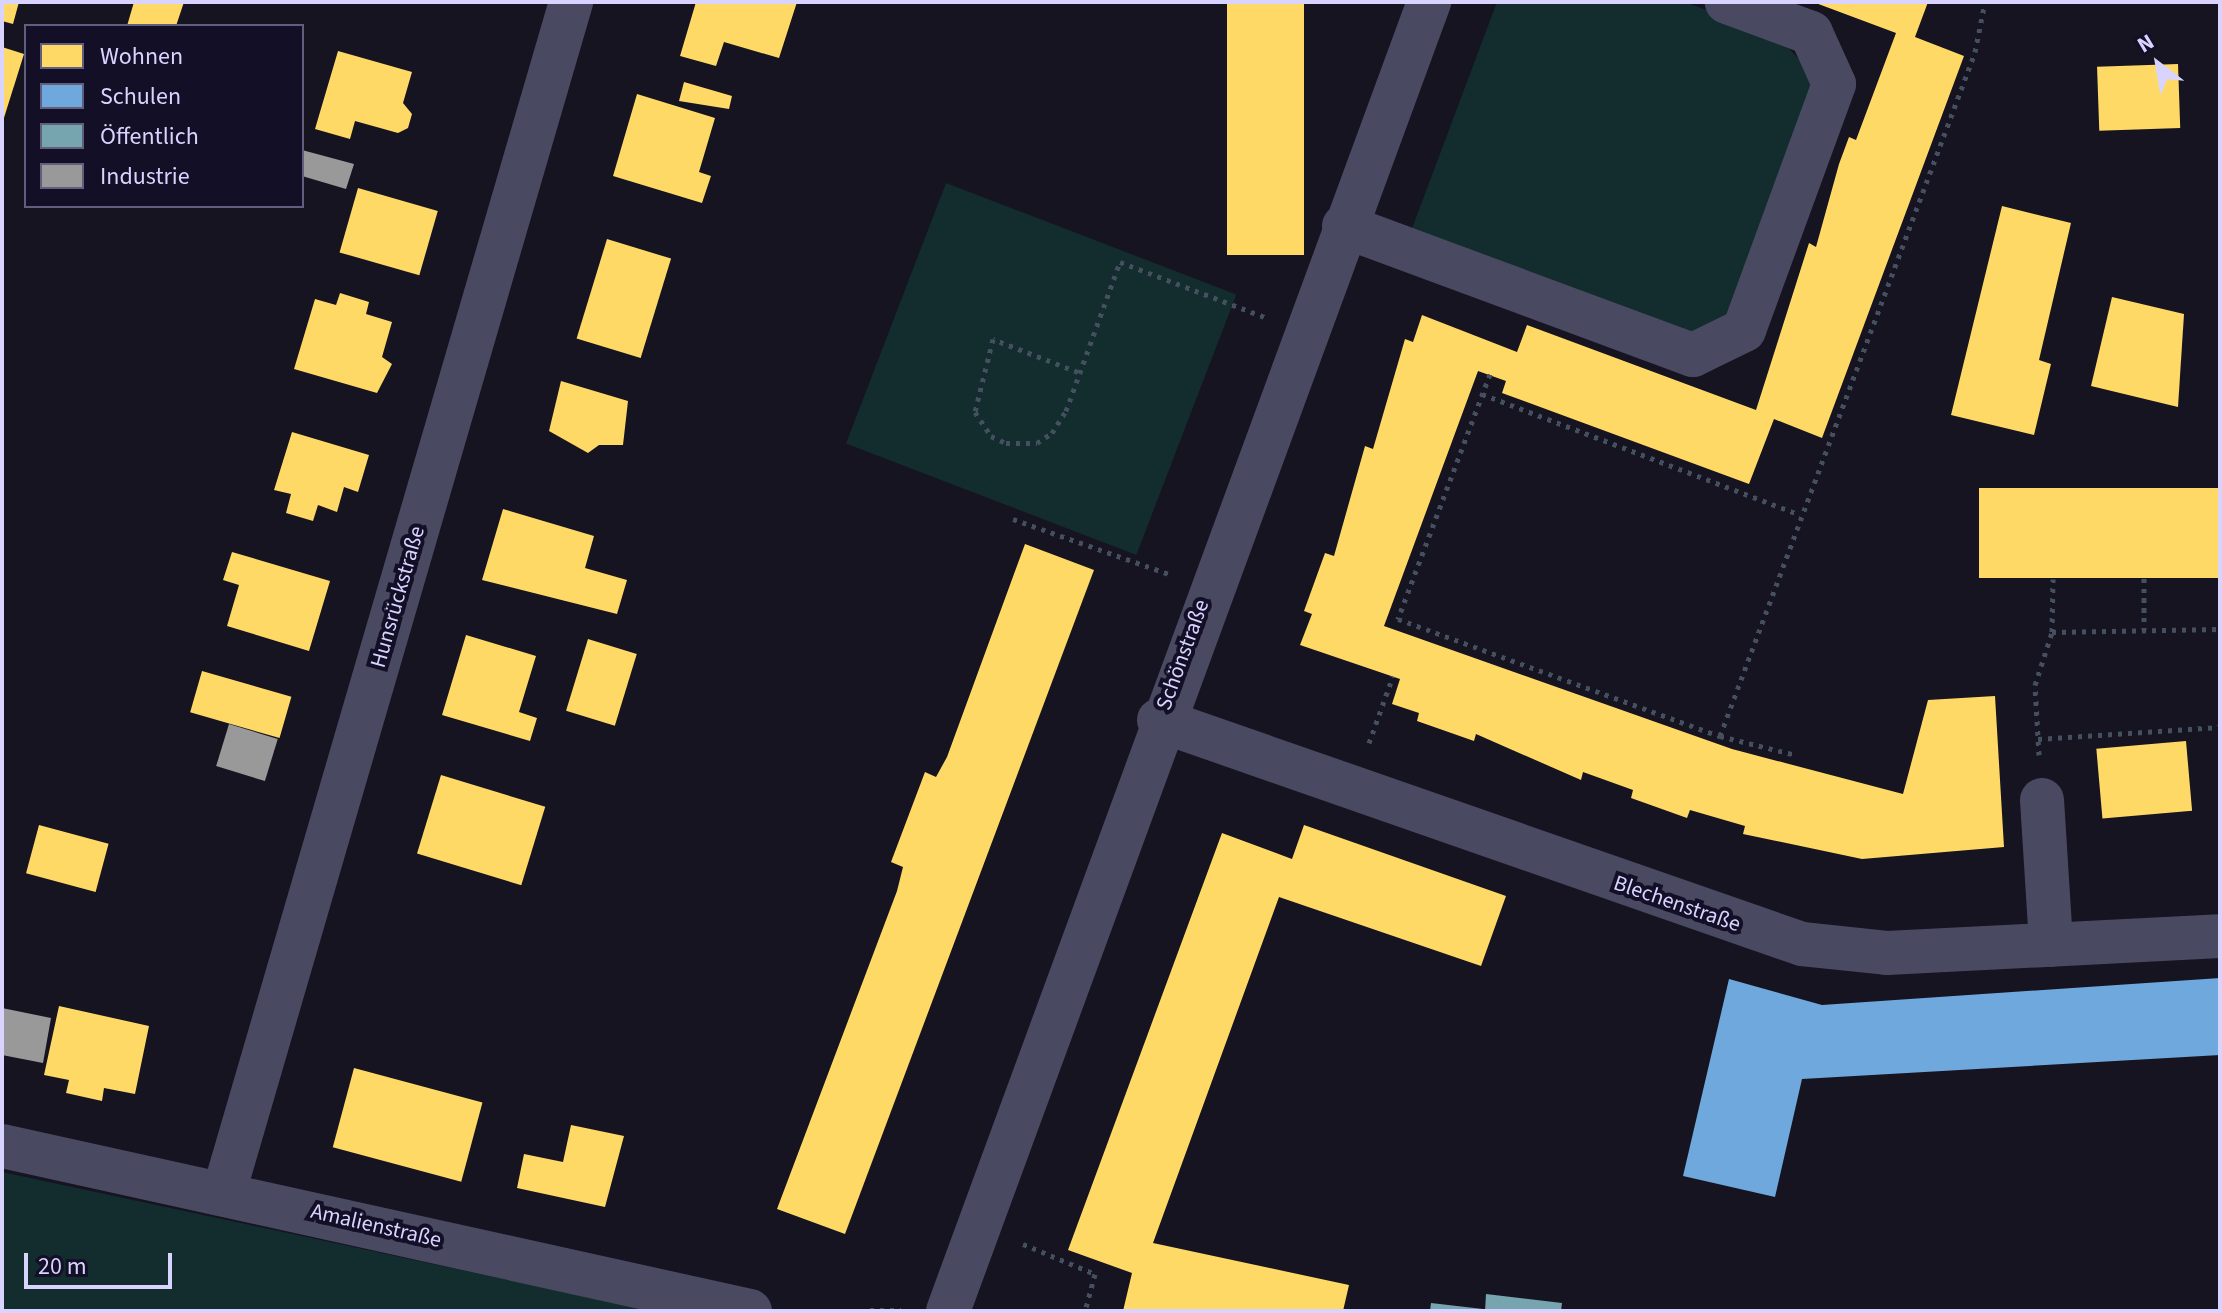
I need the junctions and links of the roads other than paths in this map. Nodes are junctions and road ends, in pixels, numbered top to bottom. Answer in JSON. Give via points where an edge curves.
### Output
{"nodes":[{"id":1,"x":571,"y":2,"type":"edge"},
{"id":2,"x":1429,"y":2,"type":"edge"},
{"id":3,"x":1727,"y":2,"type":"edge"},
{"id":4,"x":1344,"y":226,"type":"junction"},
{"id":5,"x":1159,"y":720,"type":"junction"},
{"id":6,"x":2042,"y":800,"type":"road end"},
{"id":7,"x":2220,"y":936,"type":"edge"},
{"id":8,"x":2051,"y":945,"type":"junction"},
{"id":9,"x":2,"y":1146,"type":"edge"},
{"id":10,"x":224,"y":1192,"type":"junction"},
{"id":11,"x":750,"y":1311,"type":"edge"},
{"id":12,"x":948,"y":1311,"type":"edge"}],
"edges":[{"from":1,"to":10,"type":"street","name":"Hunsrückstraße"},
{"from":2,"to":4,"type":"street","name":"Schönstraße"},
{"from":3,"to":4,"type":"street","via":[[1811,33],[1834,84],[1744,330],[1693,355]]},
{"from":4,"to":5,"type":"street","name":"Schönstraße"},
{"from":5,"to":8,"type":"street","name":"Blechenstraße","via":[[1802,944],[1887,953]]},
{"from":5,"to":12,"type":"street","name":"Schönstraße"},
{"from":6,"to":8,"type":"street"},
{"from":7,"to":8,"type":"street","name":"Blechenstraße"},
{"from":9,"to":10,"type":"street","name":"Amalienstraße"},
{"from":10,"to":11,"type":"street","name":"Amalienstraße"}]}
